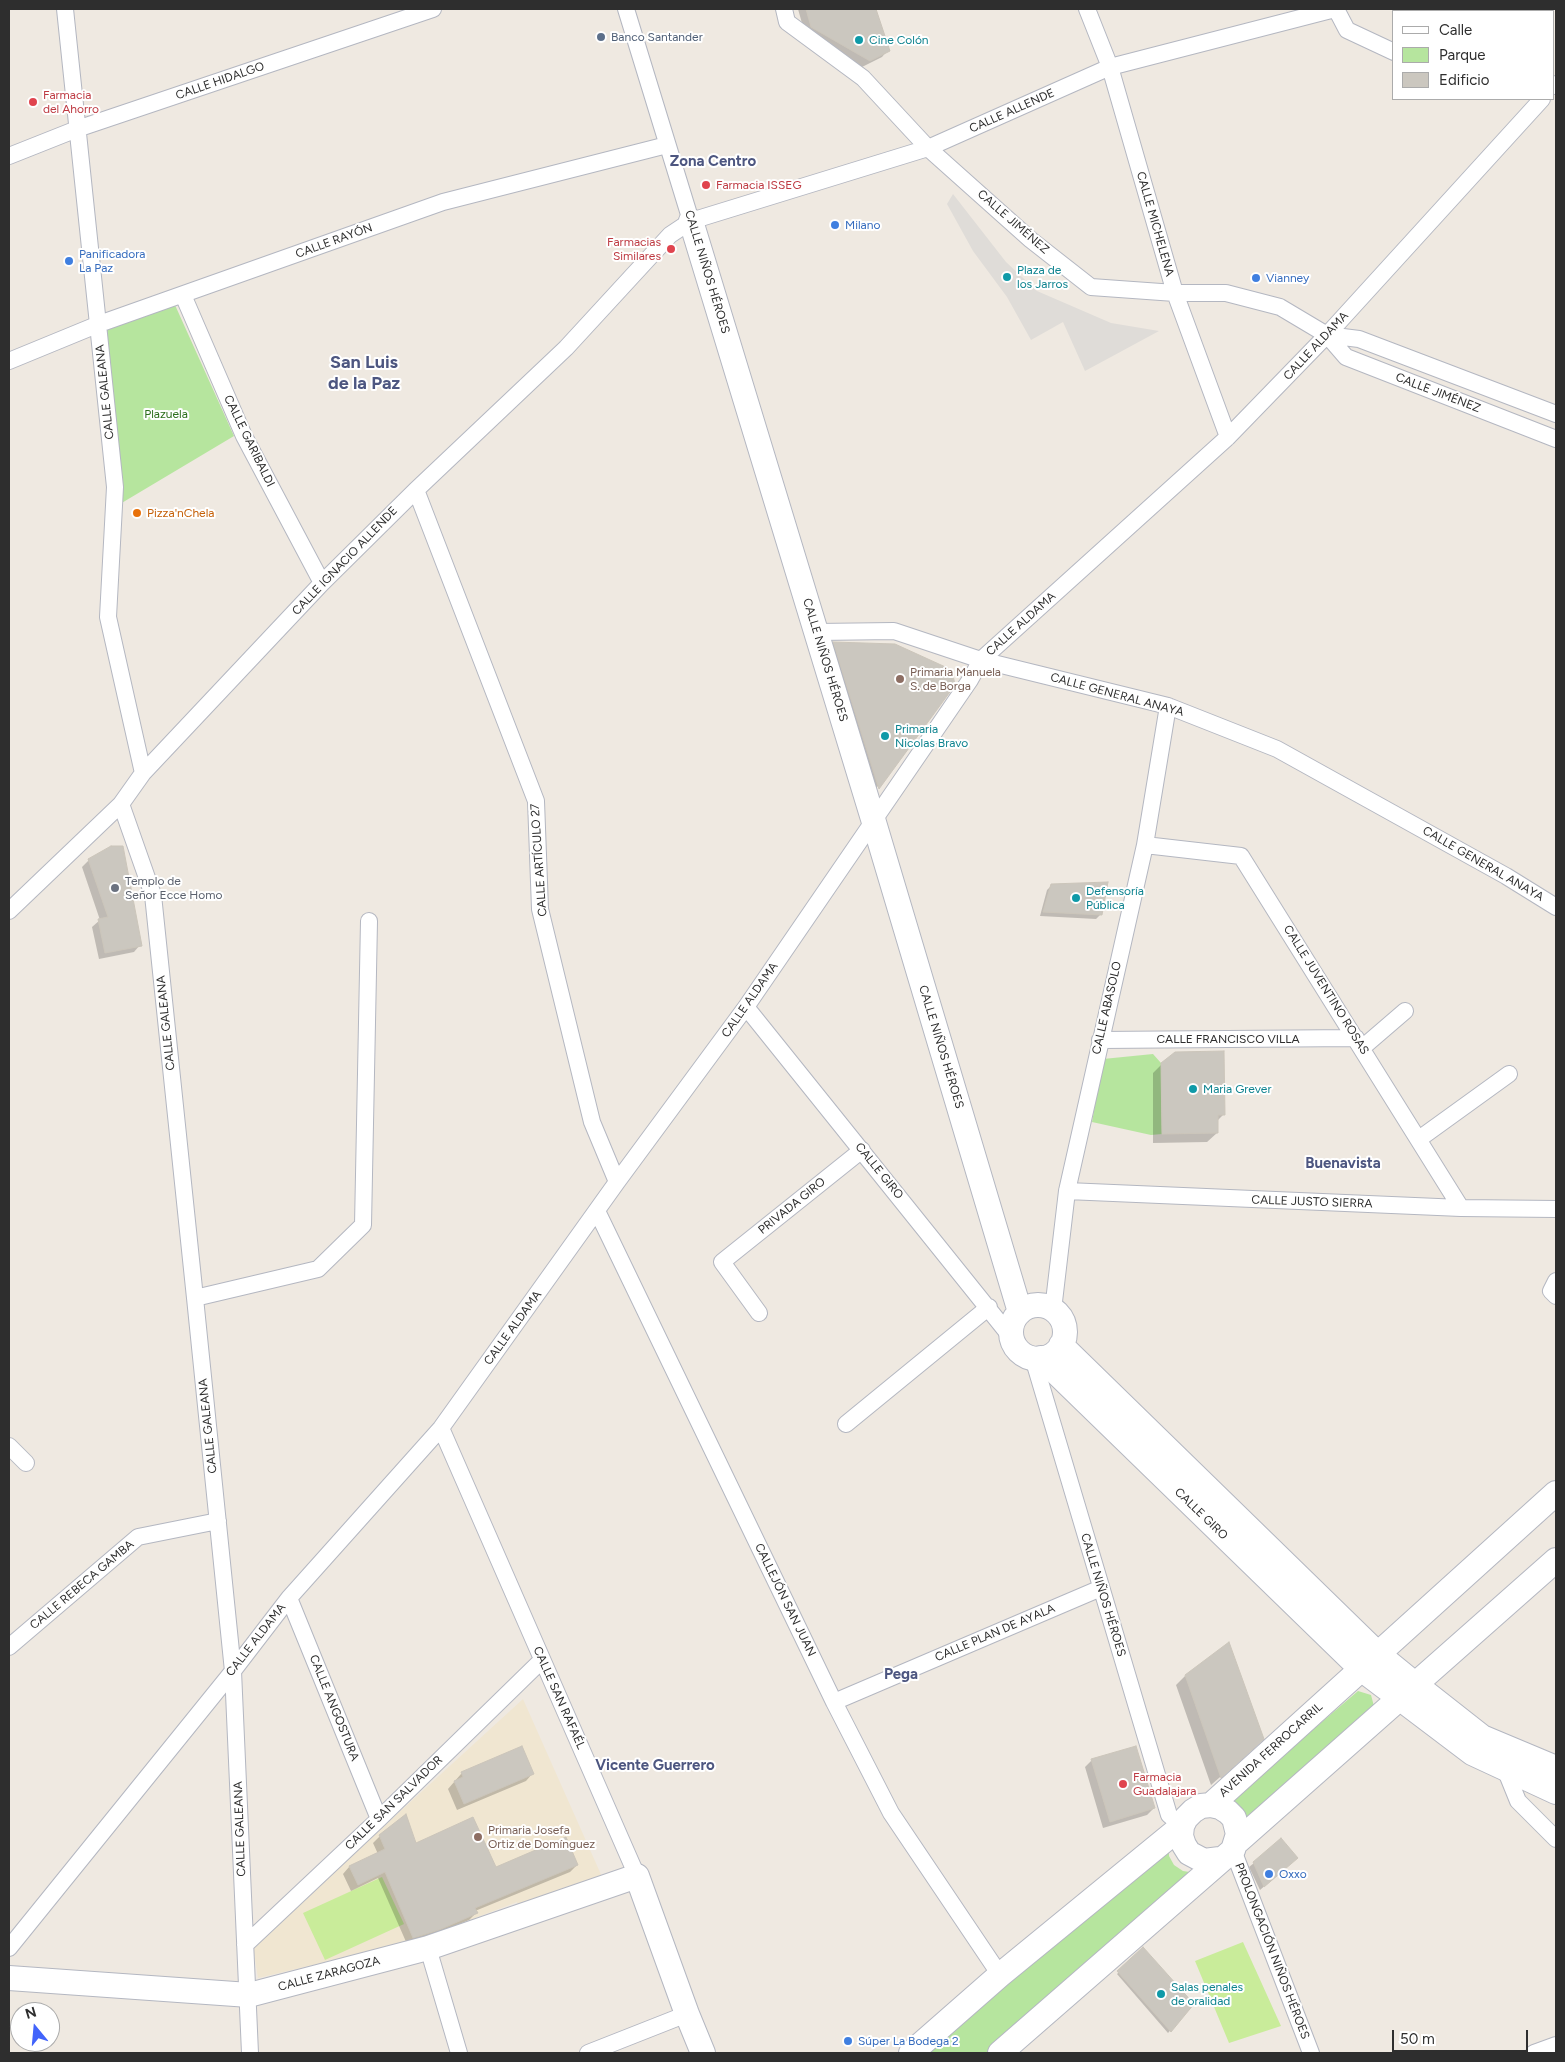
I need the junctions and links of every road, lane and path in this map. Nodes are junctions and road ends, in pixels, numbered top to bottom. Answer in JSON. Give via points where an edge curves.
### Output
{"nodes":[{"id":1,"x":65,"y":9,"type":"edge"},
{"id":2,"x":433,"y":9,"type":"edge"},
{"id":3,"x":626,"y":9,"type":"edge"},
{"id":4,"x":784,"y":9,"type":"edge"},
{"id":5,"x":1087,"y":9,"type":"edge"},
{"id":6,"x":1335,"y":9,"type":"edge"},
{"id":7,"x":1392,"y":51,"type":"edge"},
{"id":8,"x":1110,"y":67,"type":"junction"},
{"id":9,"x":1542,"y":100,"type":"edge"},
{"id":10,"x":77,"y":129,"type":"junction"},
{"id":11,"x":667,"y":145,"type":"junction"},
{"id":12,"x":928,"y":148,"type":"junction"},
{"id":13,"x":9,"y":156,"type":"edge"},
{"id":14,"x":691,"y":221,"type":"junction"},
{"id":15,"x":1175,"y":293,"type":"junction"},
{"id":16,"x":183,"y":295,"type":"junction"},
{"id":17,"x":98,"y":324,"type":"junction"},
{"id":18,"x":1327,"y":335,"type":"junction"},
{"id":19,"x":9,"y":361,"type":"edge"},
{"id":20,"x":1556,"y":414,"type":"edge"},
{"id":21,"x":1228,"y":437,"type":"junction"},
{"id":22,"x":1556,"y":439,"type":"edge"},
{"id":23,"x":416,"y":490,"type":"junction"},
{"id":24,"x":322,"y":584,"type":"junction"},
{"id":25,"x":817,"y":632,"type":"junction"},
{"id":26,"x":981,"y":660,"type":"junction"},
{"id":27,"x":1168,"y":706,"type":"junction"},
{"id":28,"x":143,"y":773,"type":"junction"},
{"id":29,"x":121,"y":804,"type":"junction"},
{"id":30,"x":873,"y":819,"type":"junction"},
{"id":31,"x":1145,"y":845,"type":"junction"},
{"id":32,"x":1556,"y":907,"type":"edge"},
{"id":33,"x":9,"y":911,"type":"edge"},
{"id":34,"x":369,"y":921,"type":"dead end"},
{"id":35,"x":746,"y":1007,"type":"junction"},
{"id":36,"x":1405,"y":1012,"type":"dead end"},
{"id":37,"x":1100,"y":1040,"type":"junction"},
{"id":38,"x":1359,"y":1043,"type":"junction"},
{"id":39,"x":1509,"y":1074,"type":"dead end"},
{"id":40,"x":1419,"y":1139,"type":"junction"},
{"id":41,"x":862,"y":1150,"type":"junction"},
{"id":42,"x":617,"y":1182,"type":"junction"},
{"id":43,"x":1067,"y":1191,"type":"junction"},
{"id":44,"x":1461,"y":1208,"type":"junction"},
{"id":45,"x":1556,"y":1209,"type":"edge"},
{"id":46,"x":597,"y":1211,"type":"junction"},
{"id":47,"x":1556,"y":1281,"type":"edge"},
{"id":48,"x":1556,"y":1296,"type":"edge"},
{"id":49,"x":195,"y":1298,"type":"junction"},
{"id":50,"x":989,"y":1307,"type":"junction"},
{"id":51,"x":1052,"y":1310,"type":"junction"},
{"id":52,"x":1020,"y":1312,"type":"junction"},
{"id":53,"x":759,"y":1313,"type":"dead end"},
{"id":54,"x":1011,"y":1337,"type":"junction"},
{"id":55,"x":1061,"y":1345,"type":"junction"},
{"id":56,"x":1037,"y":1358,"type":"junction"},
{"id":57,"x":846,"y":1424,"type":"dead end"},
{"id":58,"x":441,"y":1428,"type":"junction"},
{"id":59,"x":9,"y":1446,"type":"edge"},
{"id":60,"x":26,"y":1463,"type":"dead end"},
{"id":61,"x":1556,"y":1493,"type":"edge"},
{"id":62,"x":218,"y":1521,"type":"junction"},
{"id":63,"x":1556,"y":1560,"type":"edge"},
{"id":64,"x":1101,"y":1588,"type":"junction"},
{"id":65,"x":289,"y":1598,"type":"junction"},
{"id":66,"x":9,"y":1646,"type":"edge"},
{"id":67,"x":1378,"y":1654,"type":"junction"},
{"id":68,"x":542,"y":1660,"type":"junction"},
{"id":69,"x":1360,"y":1669,"type":"junction"},
{"id":70,"x":233,"y":1671,"type":"junction"},
{"id":71,"x":1408,"y":1692,"type":"junction"},
{"id":72,"x":834,"y":1702,"type":"junction"},
{"id":73,"x":1507,"y":1758,"type":"junction"},
{"id":74,"x":1556,"y":1768,"type":"edge"},
{"id":75,"x":1556,"y":1792,"type":"edge"},
{"id":76,"x":1210,"y":1805,"type":"junction"},
{"id":77,"x":379,"y":1819,"type":"junction"},
{"id":78,"x":1182,"y":1826,"type":"junction"},
{"id":79,"x":1556,"y":1839,"type":"edge"},
{"id":80,"x":1230,"y":1850,"type":"junction"},
{"id":81,"x":637,"y":1876,"type":"junction"},
{"id":82,"x":245,"y":1944,"type":"junction"},
{"id":83,"x":9,"y":1948,"type":"edge"},
{"id":84,"x":428,"y":1948,"type":"junction"},
{"id":85,"x":1000,"y":1974,"type":"junction"},
{"id":86,"x":9,"y":1978,"type":"edge"},
{"id":87,"x":248,"y":1996,"type":"junction"},
{"id":88,"x":687,"y":2014,"type":"junction"},
{"id":89,"x":1556,"y":2046,"type":"edge"},
{"id":90,"x":250,"y":2053,"type":"edge"},
{"id":91,"x":459,"y":2053,"type":"edge"},
{"id":92,"x":588,"y":2053,"type":"edge"},
{"id":93,"x":703,"y":2053,"type":"edge"},
{"id":94,"x":912,"y":2053,"type":"edge"},
{"id":95,"x":1000,"y":2053,"type":"edge"},
{"id":96,"x":1311,"y":2053,"type":"edge"},
{"id":97,"x":1534,"y":2053,"type":"edge"}],
"edges":[{"from":1,"to":10,"type":"street","name":"CALLE GALEANA"},
{"from":2,"to":10,"type":"street","name":"CALLE HIDALGO"},
{"from":3,"to":11,"type":"street","name":"CALLE NIÑOS HÉROES"},
{"from":4,"to":12,"type":"street","name":"CALLE JIMÉNEZ","via":[[787,22],[863,78]]},
{"from":5,"to":8,"type":"street","name":"CALLE MICHELENA"},
{"from":6,"to":7,"type":"street","via":[[1347,30]]},
{"from":6,"to":8,"type":"street","name":"CALLE ALLENDE"},
{"from":8,"to":12,"type":"street","name":"CALLE ALLENDE"},
{"from":8,"to":15,"type":"street","name":"CALLE MICHELENA"},
{"from":9,"to":18,"type":"street","name":"CALLE ALDAMA"},
{"from":10,"to":13,"type":"street","name":"CALLE HIDALGO"},
{"from":10,"to":17,"type":"street","name":"CALLE GALEANA"},
{"from":11,"to":14,"type":"street","name":"CALLE NIÑOS HÉROES"},
{"from":11,"to":16,"type":"street","name":"CALLE RAYÓN","via":[[443,202]]},
{"from":12,"to":14,"type":"street","name":"CALLE ALLENDE"},
{"from":12,"to":15,"type":"street","name":"CALLE JIMÉNEZ","via":[[1031,240],[1091,286]]},
{"from":14,"to":23,"type":"street","name":"CALLE IGNACIO ALLENDE","via":[[670,235],[566,348]]},
{"from":14,"to":25,"type":"street","name":"CALLE NIÑOS HÉROES"},
{"from":15,"to":18,"type":"street","name":"CALLE JIMÉNEZ","via":[[1226,294],[1280,307]]},
{"from":15,"to":21,"type":"street","name":"CALLE MICHELENA"},
{"from":16,"to":17,"type":"street","name":"CALLE RAYÓN"},
{"from":16,"to":24,"type":"street","name":"CALLE GARIBALDI","via":[[244,436]]},
{"from":17,"to":19,"type":"street","name":"CALLE RAYÓN"},
{"from":17,"to":28,"type":"street","name":"CALLE GALEANA","via":[[114,487],[108,617]]},
{"from":18,"to":20,"type":"street","name":"CALLE JIMÉNEZ","via":[[1358,339]]},
{"from":18,"to":21,"type":"street","name":"CALLE ALDAMA"},
{"from":18,"to":22,"type":"street","name":"CALLE JIMÉNEZ","via":[[1346,357]]},
{"from":21,"to":26,"type":"street","name":"CALLE ALDAMA"},
{"from":23,"to":24,"type":"street","name":"CALLE IGNACIO ALLENDE"},
{"from":23,"to":42,"type":"street","name":"CALLE ARTÍCULO 27","via":[[536,801],[540,909],[592,1122]]},
{"from":24,"to":28,"type":"street","name":"CALLE IGNACIO ALLENDE"},
{"from":25,"to":26,"type":"street","name":"CALLE GENERAL ANAYA","via":[[894,631]]},
{"from":25,"to":30,"type":"street","name":"CALLE NIÑOS HÉROES"},
{"from":26,"to":27,"type":"street","name":"CALLE GENERAL ANAYA"},
{"from":26,"to":30,"type":"street","name":"CALLE ALDAMA"},
{"from":27,"to":31,"type":"street","name":"CALLE ABASOLO"},
{"from":27,"to":32,"type":"street","name":"CALLE GENERAL ANAYA","via":[[1277,749]]},
{"from":28,"to":29,"type":"street","name":"CALLE IGNACIO ALLENDE"},
{"from":29,"to":33,"type":"street","name":"CALLE IGNACIO ALLENDE"},
{"from":29,"to":49,"type":"street","name":"CALLE GALEANA","via":[[153,895]]},
{"from":30,"to":35,"type":"street","name":"CALLE ALDAMA"},
{"from":30,"to":52,"type":"street","name":"CALLE NIÑOS HÉROES"},
{"from":31,"to":37,"type":"street","name":"CALLE ABASOLO"},
{"from":31,"to":38,"type":"street","name":"CALLE JUVENTINO ROSAS","via":[[1241,856]]},
{"from":34,"to":49,"type":"street","via":[[363,1225],[318,1269]]},
{"from":35,"to":41,"type":"street","name":"CALLE GIRO"},
{"from":35,"to":42,"type":"street","name":"CALLE ALDAMA"},
{"from":36,"to":38,"type":"street"},
{"from":37,"to":38,"type":"street","name":"CALLE FRANCISCO VILLA"},
{"from":37,"to":43,"type":"street","name":"CALLE ABASOLO"},
{"from":38,"to":40,"type":"street","name":"CALLE JUVENTINO ROSAS"},
{"from":39,"to":40,"type":"street"},
{"from":40,"to":44,"type":"street","name":"CALLE JUVENTINO ROSAS"},
{"from":41,"to":50,"type":"street","name":"CALLE GIRO"},
{"from":41,"to":53,"type":"street","name":"PRIVADA GIRO","via":[[722,1262]]},
{"from":42,"to":46,"type":"street","name":"CALLE ALDAMA"},
{"from":43,"to":44,"type":"street","name":"CALLE JUSTO SIERRA"},
{"from":43,"to":51,"type":"street","name":"CALLE ABASOLO"},
{"from":44,"to":45,"type":"street","name":"CALLE JUSTO SIERRA"},
{"from":46,"to":58,"type":"street","name":"CALLE ALDAMA"},
{"from":46,"to":72,"type":"street","name":"CALLEJÓN SAN JUAN"},
{"from":47,"to":48,"type":"street","via":[[1550,1290]]},
{"from":49,"to":62,"type":"street","name":"CALLE GALEANA"},
{"from":50,"to":54,"type":"street","name":"CALLE GIRO"},
{"from":50,"to":57,"type":"street"},
{"from":51,"to":52,"type":"street","via":[[1037,1306]]},
{"from":51,"to":55,"type":"street","via":[[1063,1322]]},
{"from":52,"to":54,"type":"street","via":[[1014,1319]]},
{"from":54,"to":56,"type":"street","via":[[1018,1351]]},
{"from":55,"to":56,"type":"street","via":[[1056,1352]]},
{"from":55,"to":67,"type":"street","name":"CALLE GIRO"},
{"from":56,"to":64,"type":"street","name":"CALLE NIÑOS HÉROES"},
{"from":56,"to":69,"type":"street","name":"CALLE GIRO"},
{"from":58,"to":65,"type":"street","name":"CALLE ALDAMA"},
{"from":58,"to":68,"type":"street","name":"CALLE SAN RAFAÉL"},
{"from":59,"to":60,"type":"street"},
{"from":61,"to":67,"type":"street","name":"AVENIDA FERROCARRIL"},
{"from":62,"to":66,"type":"street","name":"CALLE REBECA GAMBA","via":[[138,1537]]},
{"from":62,"to":70,"type":"street","name":"CALLE GALEANA"},
{"from":63,"to":71,"type":"street"},
{"from":64,"to":72,"type":"street","name":"CALLE PLAN DE AYALA"},
{"from":64,"to":78,"type":"street","name":"CALLE NIÑOS HÉROES","via":[[1169,1816]]},
{"from":65,"to":70,"type":"street","name":"CALLE ALDAMA"},
{"from":65,"to":77,"type":"street","name":"CALLE ANGOSTURA"},
{"from":67,"to":69,"type":"street","name":"AVENIDA FERROCARRIL"},
{"from":67,"to":71,"type":"street","name":"CALLE GIRO"},
{"from":68,"to":77,"type":"street","name":"CALLE SAN SALVADOR"},
{"from":68,"to":81,"type":"street","name":"CALLE SAN RAFAÉL"},
{"from":69,"to":71,"type":"street","name":"CALLE GIRO"},
{"from":69,"to":76,"type":"street","name":"AVENIDA FERROCARRIL"},
{"from":70,"to":82,"type":"street","name":"CALLE GALEANA"},
{"from":70,"to":83,"type":"street","name":"CALLE ALDAMA"},
{"from":71,"to":73,"type":"street","via":[[1472,1754]]},
{"from":71,"to":80,"type":"street"},
{"from":72,"to":85,"type":"street","name":"CALLEJÓN SAN JUAN","via":[[891,1813]]},
{"from":73,"to":74,"type":"street"},
{"from":73,"to":75,"type":"street"},
{"from":73,"to":79,"type":"street","via":[[1518,1801]]},
{"from":76,"to":78,"type":"street","name":"AVENIDA FERROCARRIL","via":[[1193,1811]]},
{"from":76,"to":80,"type":"street","via":[[1220,1807],[1234,1818],[1237,1826]]},
{"from":77,"to":82,"type":"street","name":"CALLE SAN SALVADOR"},
{"from":78,"to":80,"type":"street","via":[[1181,1836],[1189,1853],[1204,1861]]},
{"from":78,"to":85,"type":"street","name":"AVENIDA FERROCARRIL"},
{"from":80,"to":95,"type":"street"},
{"from":80,"to":96,"type":"street","name":"PROLONGACIÓN NIÑOS HÉROES"},
{"from":81,"to":84,"type":"street","name":"CALLE ZARAGOZA"},
{"from":81,"to":88,"type":"street","name":"CALLE SAN RAFAÉL"},
{"from":82,"to":87,"type":"street","name":"CALLE GALEANA"},
{"from":84,"to":87,"type":"street","name":"CALLE ZARAGOZA"},
{"from":84,"to":91,"type":"street"},
{"from":85,"to":94,"type":"street","name":"AVENIDA FERROCARRIL"},
{"from":86,"to":87,"type":"street","name":"CALLE ZARAGOZA"},
{"from":87,"to":90,"type":"street","name":"CALLE GALEANA"},
{"from":88,"to":92,"type":"street"},
{"from":88,"to":93,"type":"street","name":"CALLE SAN RAFAÉL"},
{"from":89,"to":97,"type":"street"}]}
